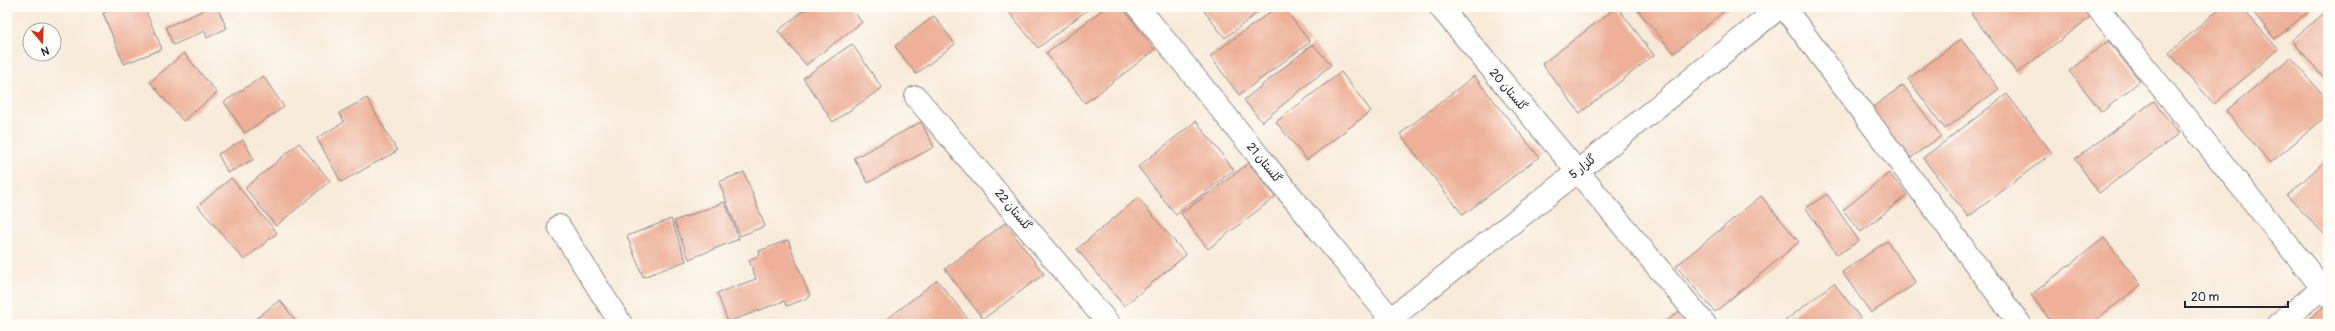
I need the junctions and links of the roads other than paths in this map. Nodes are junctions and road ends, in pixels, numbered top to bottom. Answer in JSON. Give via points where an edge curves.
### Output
{"nodes":[{"id":1,"x":1138,"y":7,"type":"edge"},
{"id":2,"x":1440,"y":7,"type":"edge"},
{"id":3,"x":1780,"y":7,"type":"edge"},
{"id":4,"x":1784,"y":7,"type":"edge"},
{"id":5,"x":2097,"y":7,"type":"edge"},
{"id":6,"x":916,"y":97,"type":"dead end"},
{"id":7,"x":1577,"y":172,"type":"junction"},
{"id":8,"x":559,"y":226,"type":"dead end"},
{"id":9,"x":2326,"y":289,"type":"edge"},
{"id":10,"x":1390,"y":322,"type":"edge"},
{"id":11,"x":621,"y":324,"type":"edge"},
{"id":12,"x":1109,"y":324,"type":"edge"},
{"id":13,"x":1705,"y":324,"type":"edge"},
{"id":14,"x":2020,"y":324,"type":"edge"},
{"id":15,"x":2278,"y":324,"type":"edge"}],
"edges":[{"from":1,"to":10,"type":"street","name":"گلستان 21"},
{"from":2,"to":7,"type":"street","name":"گلستان 20"},
{"from":3,"to":7,"type":"street","name":"گلزار 5"},
{"from":4,"to":14,"type":"street"},
{"from":5,"to":9,"type":"street"},
{"from":6,"to":12,"type":"street","name":"گلستان 22"},
{"from":7,"to":10,"type":"street","name":"گلزار 5"},
{"from":7,"to":13,"type":"street","name":"گلستان 20"},
{"from":8,"to":11,"type":"street"},
{"from":9,"to":15,"type":"street"}]}
